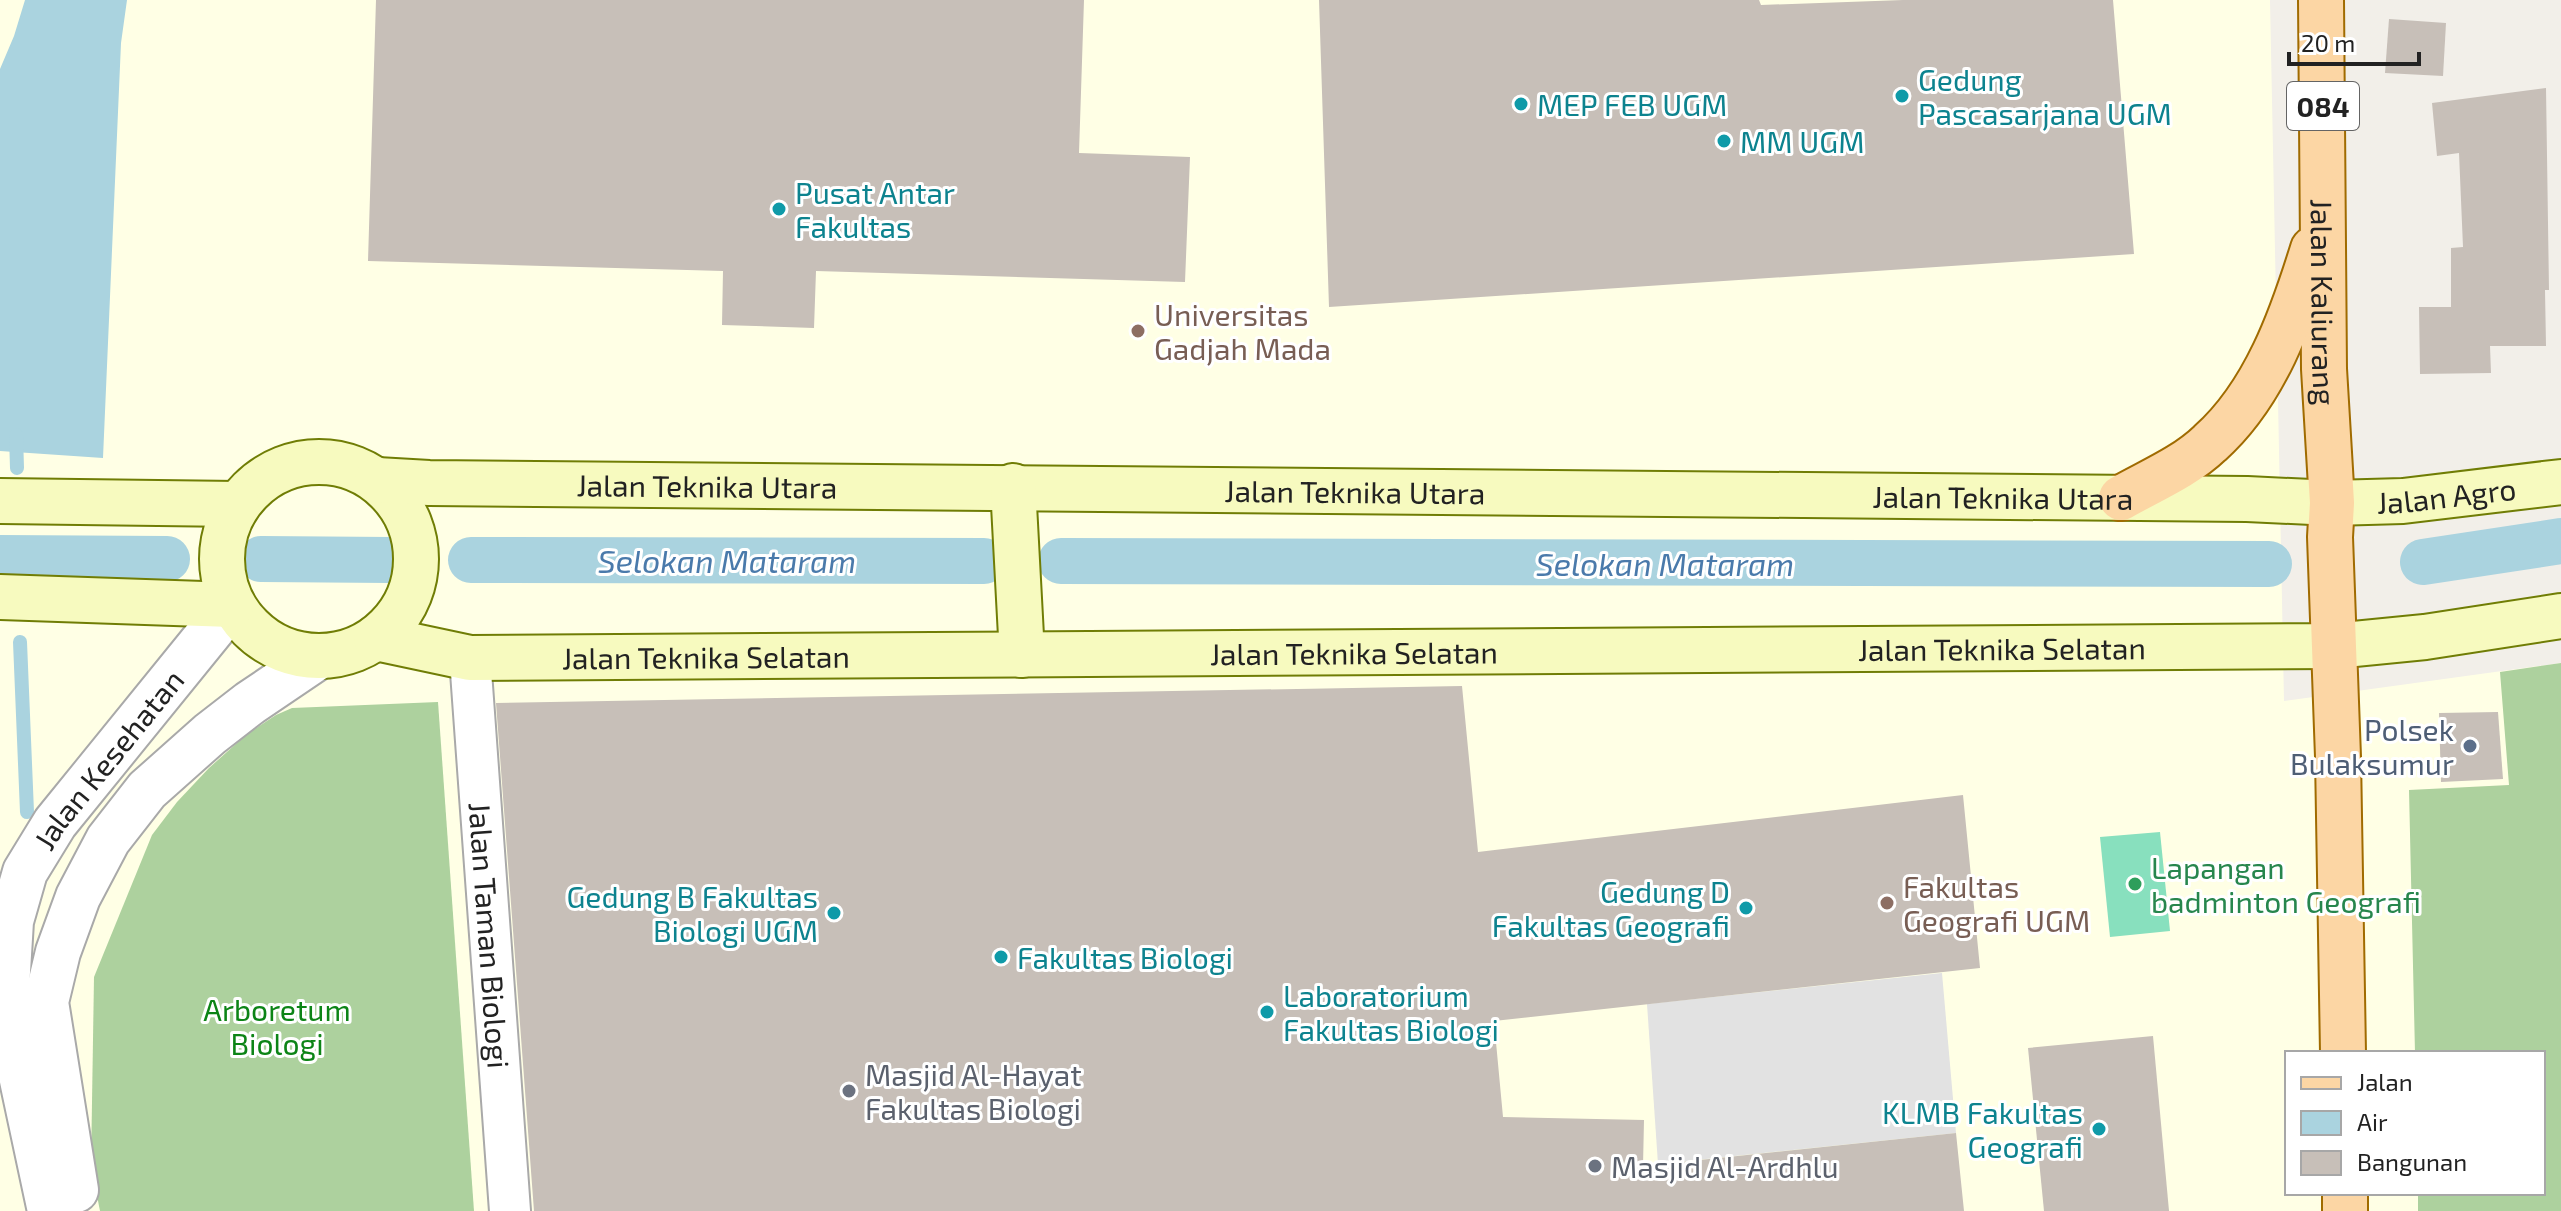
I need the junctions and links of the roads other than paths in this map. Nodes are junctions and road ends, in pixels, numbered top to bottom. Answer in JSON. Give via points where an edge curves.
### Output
{"nodes":[{"id":1,"x":2321,"y":0,"type":"edge"},
{"id":2,"x":2324,"y":213,"type":"junction"},
{"id":3,"x":377,"y":480,"type":"junction"},
{"id":4,"x":2561,"y":482,"type":"edge"},
{"id":5,"x":1013,"y":486,"type":"junction"},
{"id":6,"x":2121,"y":498,"type":"junction"},
{"id":7,"x":0,"y":501,"type":"edge"},
{"id":8,"x":231,"y":516,"type":"junction"},
{"id":9,"x":2331,"y":520,"type":"junction"},
{"id":10,"x":227,"y":592,"type":"junction"},
{"id":11,"x":0,"y":597,"type":"edge"},
{"id":12,"x":2561,"y":616,"type":"edge"},
{"id":13,"x":2333,"y":625,"type":"junction"},
{"id":14,"x":376,"y":638,"type":"junction"},
{"id":15,"x":1022,"y":655,"type":"junction"},
{"id":16,"x":318,"y":657,"type":"junction"},
{"id":17,"x":470,"y":658,"type":"junction"},
{"id":18,"x":26,"y":1004,"type":"junction"},
{"id":19,"x":2343,"y":1051,"type":"edge"},
{"id":20,"x":50,"y":1211,"type":"edge"},
{"id":21,"x":80,"y":1211,"type":"edge"},
{"id":22,"x":510,"y":1211,"type":"edge"}],
"edges":[{"from":1,"to":2,"type":"main road","name":"Jalan Kaliurang","number":"084"},
{"from":2,"to":6,"type":"main road","via":[[2301,290],[2266,370],[2232,420],[2186,462]]},
{"from":2,"to":9,"type":"main road","name":"Jalan Kaliurang"},
{"from":3,"to":5,"type":"main road","name":"Jalan Teknika Utara"},
{"from":3,"to":8,"type":"main road","via":[[349,465],[318,461],[287,466],[259,481]]},
{"from":3,"to":14,"type":"main road","via":[[399,502],[413,529],[417,559],[412,589],[398,617]]},
{"from":4,"to":9,"type":"main road","name":"Jalan Agro","via":[[2403,501]]},
{"from":5,"to":6,"type":"main road","name":"Jalan Teknika Utara"},
{"from":5,"to":15,"type":"main road"},
{"from":6,"to":9,"type":"main road","name":"Jalan Teknika Utara","via":[[2247,499]]},
{"from":7,"to":8,"type":"main road"},
{"from":8,"to":10,"type":"main road","via":[[220,553]]},
{"from":9,"to":13,"type":"main road","name":"Jalan Kaliurang"},
{"from":10,"to":11,"type":"main road"},
{"from":10,"to":16,"type":"main road","via":[[247,627],[268,643]]},
{"from":10,"to":18,"type":"street","name":"Jalan Kesehatan","via":[[55,823],[25,872],[11,921]]},
{"from":12,"to":13,"type":"main road","via":[[2425,637]]},
{"from":13,"to":15,"type":"main road","name":"Jalan Teknika Selatan"},
{"from":13,"to":19,"type":"main road","name":"Jalan Kaliurang"},
{"from":14,"to":16,"type":"main road","via":[[348,652]]},
{"from":14,"to":17,"type":"main road","name":"Jalan Teknika Selatan"},
{"from":15,"to":17,"type":"main road","name":"Jalan Teknika Selatan"},
{"from":16,"to":18,"type":"street","name":"Jalan Kesehatan","via":[[210,734],[147,790],[108,840],[78,897],[58,952]]},
{"from":17,"to":22,"type":"street","name":"Jalan Taman Biologi"},
{"from":18,"to":20,"type":"street","name":"Jalan Kesehatan"},
{"from":18,"to":21,"type":"street","name":"Jalan Kesehatan"}]}
